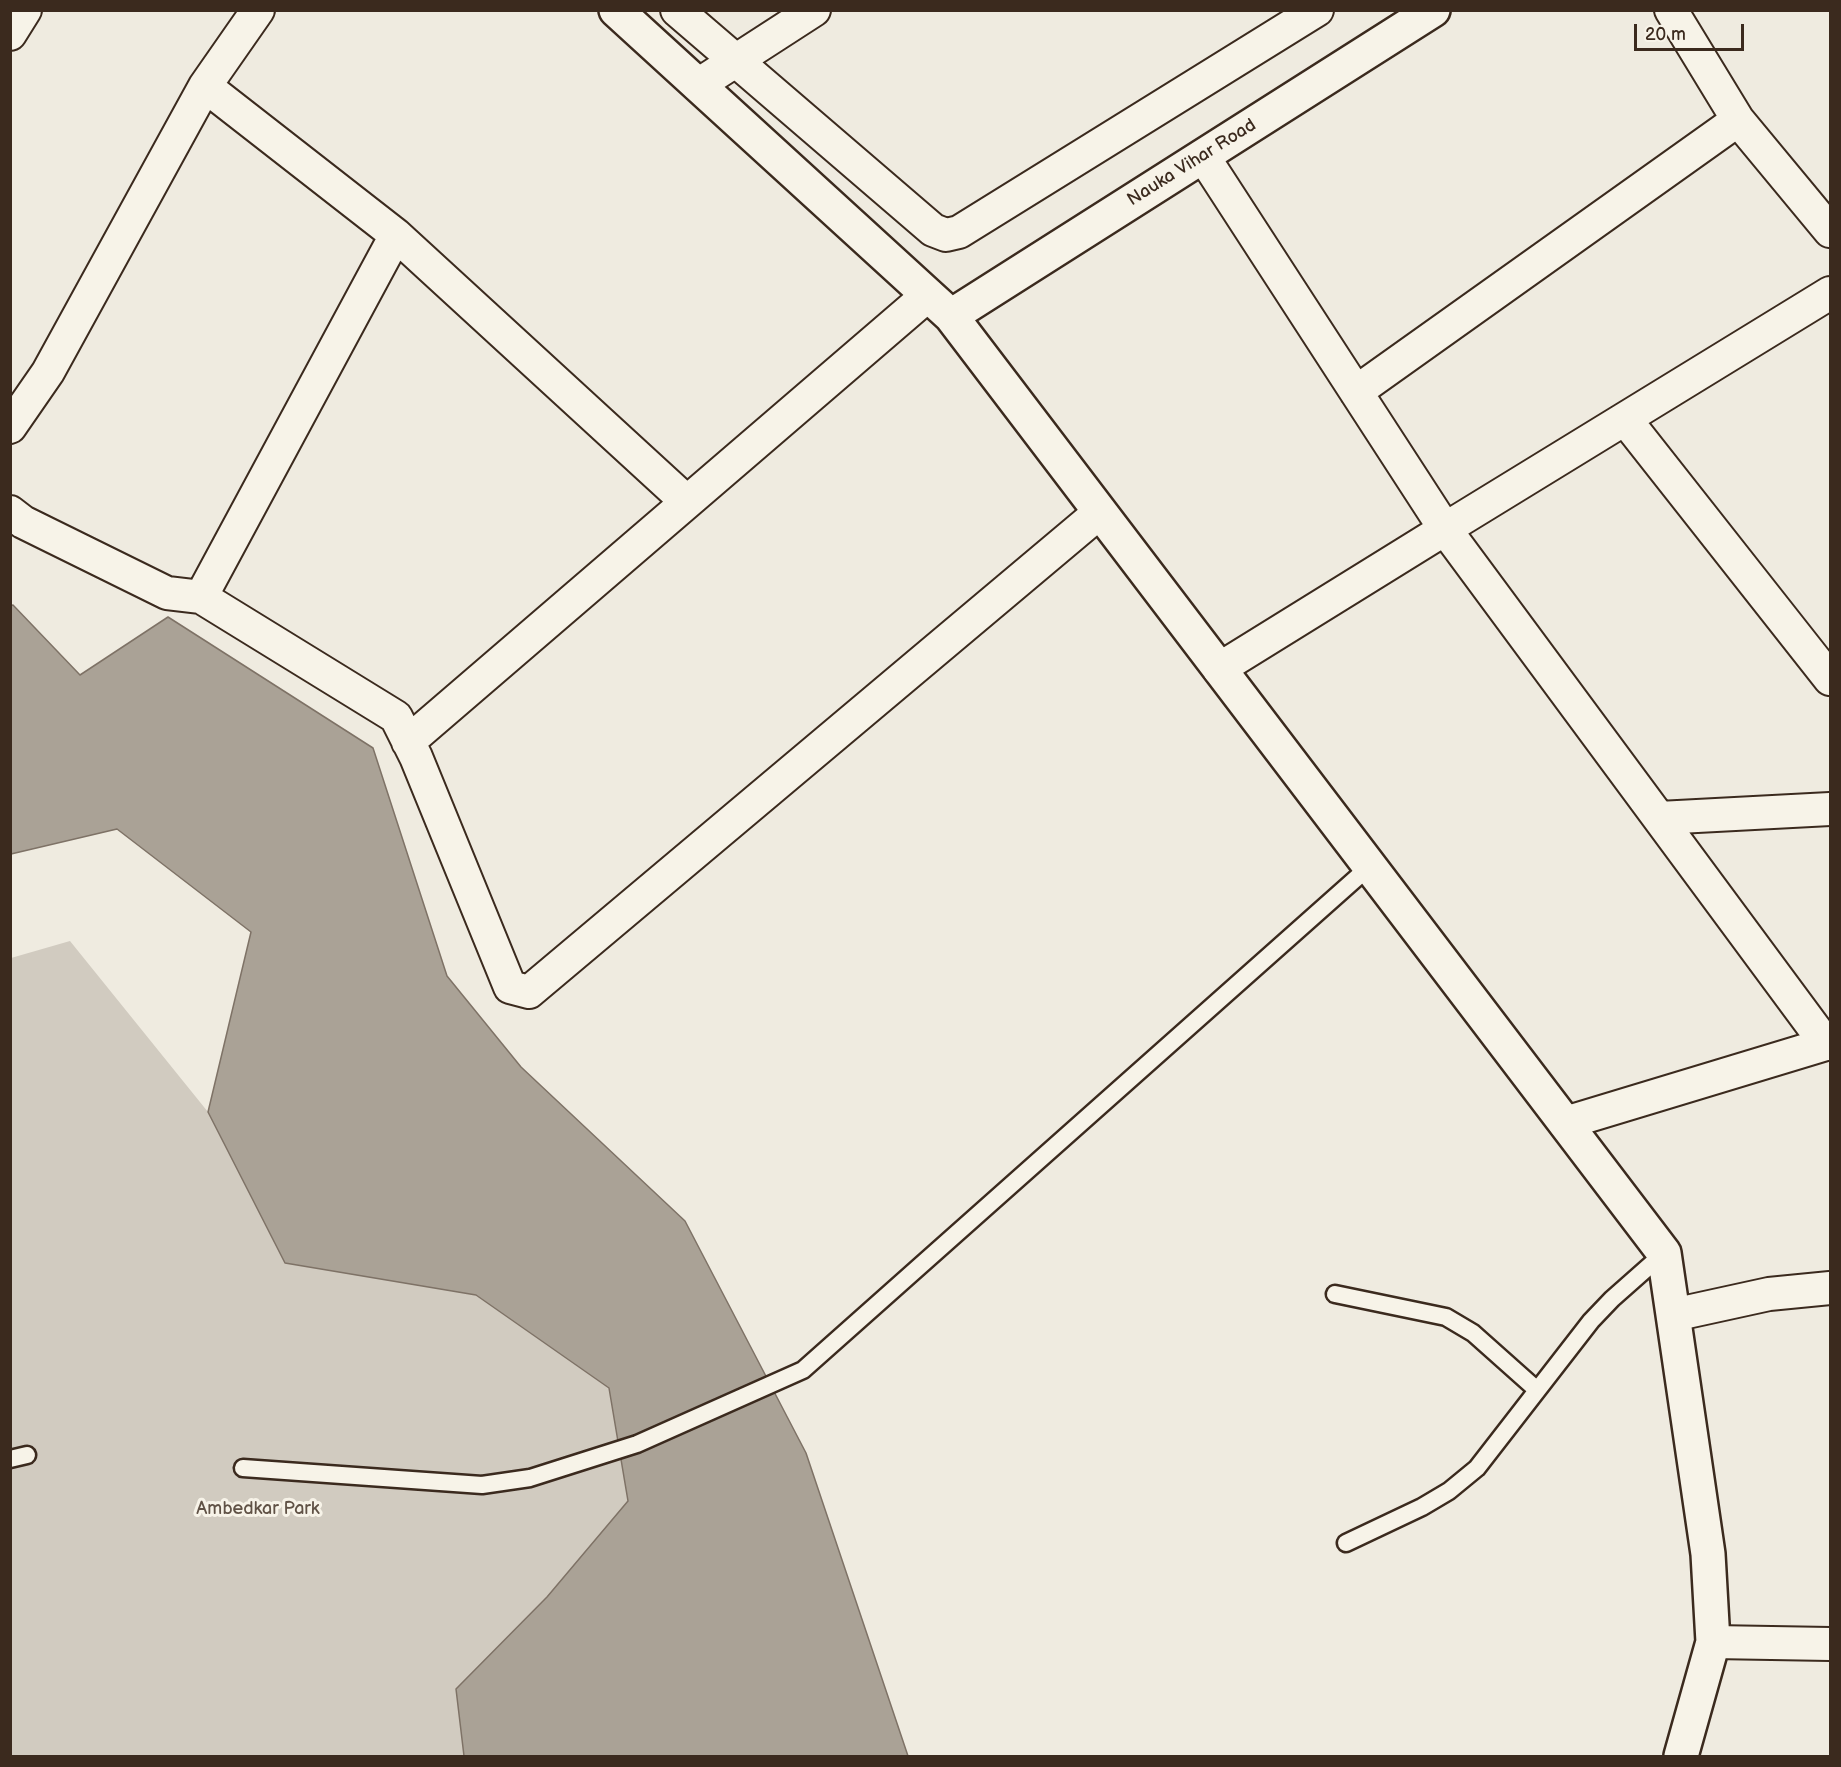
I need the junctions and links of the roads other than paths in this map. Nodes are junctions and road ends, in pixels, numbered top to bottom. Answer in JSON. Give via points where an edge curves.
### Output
{"nodes":[{"id":1,"x":25,"y":10,"type":"edge"},
{"id":2,"x":258,"y":10,"type":"edge"},
{"id":3,"x":616,"y":10,"type":"edge"},
{"id":4,"x":676,"y":10,"type":"edge"},
{"id":5,"x":814,"y":10,"type":"edge"},
{"id":6,"x":1317,"y":10,"type":"edge"},
{"id":7,"x":1432,"y":10,"type":"edge"},
{"id":8,"x":1671,"y":10,"type":"edge"},
{"id":9,"x":10,"y":34,"type":"edge"},
{"id":10,"x":737,"y":61,"type":"junction"},
{"id":11,"x":698,"y":85,"type":"junction"},
{"id":12,"x":205,"y":86,"type":"junction"},
{"id":13,"x":1738,"y":120,"type":"junction"},
{"id":14,"x":1203,"y":156,"type":"junction"},
{"id":15,"x":1830,"y":231,"type":"edge"},
{"id":16,"x":396,"y":235,"type":"junction"},
{"id":17,"x":1830,"y":293,"type":"edge"},
{"id":18,"x":940,"y":306,"type":"junction"},
{"id":19,"x":1356,"y":392,"type":"junction"},
{"id":20,"x":1625,"y":419,"type":"junction"},
{"id":21,"x":10,"y":427,"type":"edge"},
{"id":22,"x":687,"y":502,"type":"junction"},
{"id":23,"x":10,"y":512,"type":"edge"},
{"id":24,"x":1100,"y":512,"type":"junction"},
{"id":25,"x":1445,"y":529,"type":"junction"},
{"id":26,"x":201,"y":597,"type":"junction"},
{"id":27,"x":1220,"y":669,"type":"junction"},
{"id":28,"x":1830,"y":680,"type":"edge"},
{"id":29,"x":408,"y":742,"type":"junction"},
{"id":30,"x":1830,"y":809,"type":"edge"},
{"id":31,"x":1659,"y":818,"type":"junction"},
{"id":32,"x":1370,"y":866,"type":"junction"},
{"id":33,"x":1828,"y":1044,"type":"edge"},
{"id":34,"x":1565,"y":1123,"type":"junction"},
{"id":35,"x":1664,"y":1253,"type":"junction"},
{"id":36,"x":1830,"y":1288,"type":"edge"},
{"id":37,"x":1335,"y":1294,"type":"dead end"},
{"id":38,"x":1673,"y":1315,"type":"junction"},
{"id":39,"x":1537,"y":1390,"type":"junction"},
{"id":40,"x":243,"y":1468,"type":"dead end"},
{"id":41,"x":1346,"y":1543,"type":"dead end"},
{"id":42,"x":1713,"y":1642,"type":"junction"},
{"id":43,"x":1830,"y":1644,"type":"edge"},
{"id":44,"x":1681,"y":1756,"type":"edge"}],
"edges":[{"from":1,"to":9,"type":"street"},
{"from":2,"to":12,"type":"street"},
{"from":3,"to":11,"type":"street"},
{"from":4,"to":10,"type":"street"},
{"from":5,"to":10,"type":"street"},
{"from":6,"to":10,"type":"street","via":[[959,232],[946,235],[933,230]]},
{"from":7,"to":14,"type":"street","name":"Nauka Vihar Road"},
{"from":8,"to":13,"type":"street"},
{"from":10,"to":11,"type":"street"},
{"from":11,"to":18,"type":"street"},
{"from":12,"to":16,"type":"street"},
{"from":12,"to":21,"type":"street","via":[[48,372]]},
{"from":13,"to":15,"type":"street"},
{"from":13,"to":19,"type":"street"},
{"from":14,"to":18,"type":"street","name":"Nauka Vihar Road"},
{"from":14,"to":19,"type":"street"},
{"from":16,"to":22,"type":"street"},
{"from":16,"to":26,"type":"street"},
{"from":17,"to":20,"type":"street"},
{"from":18,"to":22,"type":"street"},
{"from":18,"to":24,"type":"street"},
{"from":19,"to":25,"type":"street"},
{"from":20,"to":25,"type":"street"},
{"from":20,"to":28,"type":"street"},
{"from":22,"to":29,"type":"street"},
{"from":23,"to":26,"type":"street","via":[[167,593]]},
{"from":24,"to":27,"type":"street"},
{"from":24,"to":29,"type":"street","via":[[529,992],[510,987]]},
{"from":25,"to":27,"type":"street"},
{"from":25,"to":31,"type":"street"},
{"from":26,"to":29,"type":"street","via":[[396,717]]},
{"from":27,"to":32,"type":"street"},
{"from":30,"to":31,"type":"street"},
{"from":31,"to":33,"type":"street"},
{"from":32,"to":34,"type":"street"},
{"from":32,"to":40,"type":"lane","via":[[803,1370],[637,1444],[530,1478],[482,1485]]},
{"from":33,"to":34,"type":"street"},
{"from":34,"to":35,"type":"street"},
{"from":35,"to":38,"type":"street"},
{"from":35,"to":39,"type":"lane","via":[[1591,1321]]},
{"from":36,"to":38,"type":"street","via":[[1769,1294]]},
{"from":37,"to":39,"type":"lane","via":[[1446,1317],[1473,1333]]},
{"from":38,"to":42,"type":"street","via":[[1708,1554]]},
{"from":39,"to":41,"type":"lane","via":[[1477,1468],[1449,1491]]},
{"from":42,"to":43,"type":"street"},
{"from":42,"to":44,"type":"street"}]}
